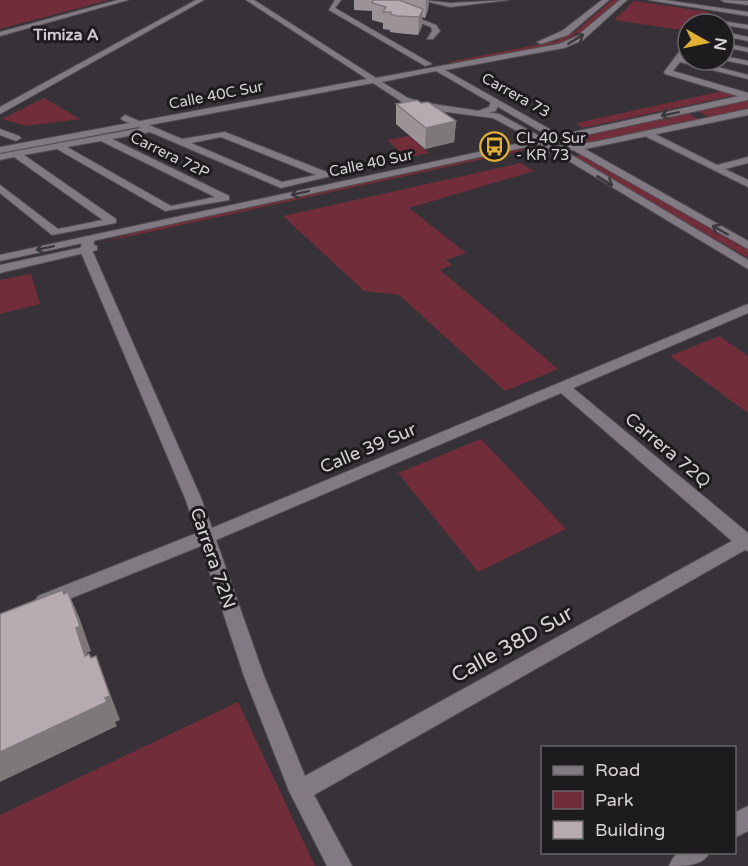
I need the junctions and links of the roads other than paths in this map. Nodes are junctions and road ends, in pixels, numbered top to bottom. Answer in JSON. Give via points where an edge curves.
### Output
{"nodes":[{"id":1,"x":125,"y":0,"type":"edge"},
{"id":2,"x":201,"y":0,"type":"edge"},
{"id":3,"x":249,"y":0,"type":"edge"},
{"id":4,"x":338,"y":0,"type":"edge"},
{"id":5,"x":403,"y":0,"type":"edge"},
{"id":6,"x":424,"y":0,"type":"edge"},
{"id":7,"x":469,"y":0,"type":"edge"},
{"id":8,"x":506,"y":0,"type":"edge"},
{"id":9,"x":606,"y":0,"type":"edge"},
{"id":10,"x":624,"y":0,"type":"edge"},
{"id":11,"x":651,"y":0,"type":"edge"},
{"id":12,"x":723,"y":0,"type":"edge"},
{"id":13,"x":390,"y":3,"type":"edge"},
{"id":14,"x":479,"y":3,"type":"junction"},
{"id":15,"x":748,"y":3,"type":"edge"},
{"id":16,"x":716,"y":12,"type":"edge"},
{"id":17,"x":0,"y":34,"type":"edge"},
{"id":18,"x":430,"y":37,"type":"dead end"},
{"id":19,"x":676,"y":62,"type":"edge"},
{"id":20,"x":428,"y":64,"type":"junction"},
{"id":21,"x":438,"y":69,"type":"junction"},
{"id":22,"x":729,"y":72,"type":"edge"},
{"id":23,"x":365,"y":75,"type":"junction"},
{"id":24,"x":748,"y":77,"type":"edge"},
{"id":25,"x":374,"y":81,"type":"junction"},
{"id":26,"x":748,"y":96,"type":"edge"},
{"id":27,"x":495,"y":101,"type":"junction"},
{"id":28,"x":693,"y":109,"type":"junction"},
{"id":29,"x":0,"y":111,"type":"edge"},
{"id":30,"x":748,"y":112,"type":"edge"},
{"id":31,"x":481,"y":113,"type":"junction"},
{"id":32,"x":125,"y":118,"type":"junction"},
{"id":33,"x":711,"y":120,"type":"junction"},
{"id":34,"x":140,"y":124,"type":"junction"},
{"id":35,"x":151,"y":129,"type":"junction"},
{"id":36,"x":0,"y":132,"type":"edge"},
{"id":37,"x":648,"y":134,"type":"junction"},
{"id":38,"x":16,"y":138,"type":"junction"},
{"id":39,"x":102,"y":138,"type":"junction"},
{"id":40,"x":560,"y":138,"type":"junction"},
{"id":41,"x":0,"y":141,"type":"edge"},
{"id":42,"x":181,"y":142,"type":"junction"},
{"id":43,"x":542,"y":142,"type":"junction"},
{"id":44,"x":58,"y":146,"type":"junction"},
{"id":45,"x":577,"y":148,"type":"junction"},
{"id":46,"x":0,"y":150,"type":"edge"},
{"id":47,"x":555,"y":150,"type":"junction"},
{"id":48,"x":15,"y":154,"type":"junction"},
{"id":49,"x":0,"y":157,"type":"edge"},
{"id":50,"x":748,"y":160,"type":"edge"},
{"id":51,"x":716,"y":168,"type":"junction"},
{"id":52,"x":748,"y":184,"type":"edge"},
{"id":53,"x":0,"y":188,"type":"edge"},
{"id":54,"x":88,"y":244,"type":"junction"},
{"id":55,"x":748,"y":246,"type":"edge"},
{"id":56,"x":0,"y":258,"type":"edge"},
{"id":57,"x":748,"y":265,"type":"edge"},
{"id":58,"x":0,"y":269,"type":"edge"},
{"id":59,"x":748,"y":308,"type":"edge"},
{"id":60,"x":563,"y":387,"type":"junction"},
{"id":61,"x":207,"y":537,"type":"junction"},
{"id":62,"x":747,"y":542,"type":"edge"},
{"id":63,"x":33,"y":605,"type":"edge"},
{"id":64,"x":300,"y":791,"type":"junction"},
{"id":65,"x":748,"y":817,"type":"edge"},
{"id":66,"x":736,"y":826,"type":"edge"},
{"id":67,"x":696,"y":854,"type":"edge"},
{"id":68,"x":340,"y":866,"type":"edge"},
{"id":69,"x":681,"y":866,"type":"edge"}],
"edges":[{"from":1,"to":17,"type":"street"},
{"from":2,"to":29,"type":"street"},
{"from":3,"to":23,"type":"street","name":"Carrera 73"},
{"from":4,"to":20,"type":"street","name":"Carrera 73","via":[[331,7]]},
{"from":5,"to":13,"type":"street"},
{"from":6,"to":14,"type":"street","via":[[450,6]]},
{"from":7,"to":14,"type":"street"},
{"from":8,"to":14,"type":"street"},
{"from":9,"to":20,"type":"street","name":"Calle 40C Sur","via":[[571,29],[550,40]]},
{"from":21,"to":10,"type":"street","name":"Calle 40C Sur","one_way":true,"via":[[569,44]]},
{"from":11,"to":16,"type":"street"},
{"from":12,"to":15,"type":"street"},
{"from":13,"to":18,"type":"street","via":[[434,26],[436,31]]},
{"from":19,"to":26,"type":"street","via":[[668,72]]},
{"from":20,"to":21,"type":"street","name":"Carrera 73"},
{"from":20,"to":23,"type":"street","name":"Calle 40C Sur"},
{"from":21,"to":25,"type":"street","name":"Calle 40C Sur"},
{"from":21,"to":27,"type":"street","name":"Carrera 73"},
{"from":22,"to":24,"type":"street"},
{"from":23,"to":25,"type":"street","name":"Carrera 73"},
{"from":23,"to":32,"type":"street","name":"Calle 40C Sur"},
{"from":25,"to":31,"type":"street","name":"Carrera 73","via":[[413,103]]},
{"from":25,"to":34,"type":"street","name":"Calle 40C Sur"},
{"from":26,"to":28,"type":"street","name":"Calle 40 Sur"},
{"from":27,"to":31,"type":"street","via":[[493,109]]},
{"from":27,"to":40,"type":"street","name":"Carrera 73"},
{"from":28,"to":33,"type":"street","via":[[695,116]]},
{"from":28,"to":40,"type":"street","name":"Calle 40 Sur","one_way":true},
{"from":30,"to":33,"type":"street","name":"Calle 40 Sur"},
{"from":31,"to":43,"type":"street","name":"Carrera 73","via":[[502,118]]},
{"from":32,"to":34,"type":"street"},
{"from":32,"to":38,"type":"street","name":"Calle 40C Sur"},
{"from":33,"to":37,"type":"street","name":"Calle 40 Sur"},
{"from":34,"to":35,"type":"street"},
{"from":34,"to":46,"type":"street","name":"Calle 40C Sur"},
{"from":35,"to":39,"type":"street","name":"Calle 40C Sur"},
{"from":35,"to":42,"type":"street"},
{"from":36,"to":38,"type":"street"},
{"from":37,"to":45,"type":"street","name":"Calle 40 Sur"},
{"from":37,"to":51,"type":"street"},
{"from":38,"to":41,"type":"street","name":"Calle 40C Sur"},
{"from":39,"to":44,"type":"street","name":"Calle 40C Sur"},
{"from":39,"to":44,"type":"street","name":"Carrera 72P","via":[[225,198],[168,209]]},
{"from":40,"to":43,"type":"street","name":"Calle 40 Sur"},
{"from":40,"to":45,"type":"street","name":"Carrera 73"},
{"from":42,"to":42,"type":"street","name":"Calle 40 Sur","via":[[282,185],[326,176],[222,134]]},
{"from":43,"to":47,"type":"street","name":"Carrera 73"},
{"from":43,"to":54,"type":"street","name":"Calle 40 Sur","one_way":true},
{"from":44,"to":48,"type":"street","name":"Calle 40C Sur"},
{"from":45,"to":47,"type":"street","name":"Calle 40 Sur"},
{"from":55,"to":45,"type":"street","name":"Carrera 73","one_way":true},
{"from":47,"to":54,"type":"street","name":"Calle 40 Sur"},
{"from":47,"to":57,"type":"street","name":"Carrera 73","one_way":true},
{"from":48,"to":49,"type":"street","name":"Calle 40C Sur"},
{"from":48,"to":53,"type":"street","via":[[112,221],[56,233]]},
{"from":50,"to":51,"type":"street"},
{"from":51,"to":52,"type":"street"},
{"from":54,"to":56,"type":"street","name":"Calle 40 Sur","one_way":true,"via":[[69,243]]},
{"from":54,"to":58,"type":"street","name":"Calle 40 Sur"},
{"from":54,"to":61,"type":"street","name":"Carrera 72N"},
{"from":59,"to":60,"type":"street","name":"Calle 39 Sur"},
{"from":60,"to":61,"type":"street","name":"Calle 39 Sur"},
{"from":60,"to":62,"type":"street","name":"Carrera 72Q"},
{"from":61,"to":63,"type":"street","name":"Calle 39 Sur"},
{"from":61,"to":64,"type":"street","name":"Carrera 72N","via":[[254,676]]},
{"from":62,"to":64,"type":"street","name":"Calle 38D Sur"},
{"from":64,"to":68,"type":"street","name":"Carrera 72N"},
{"from":65,"to":66,"type":"street"},
{"from":67,"to":69,"type":"street"}]}
